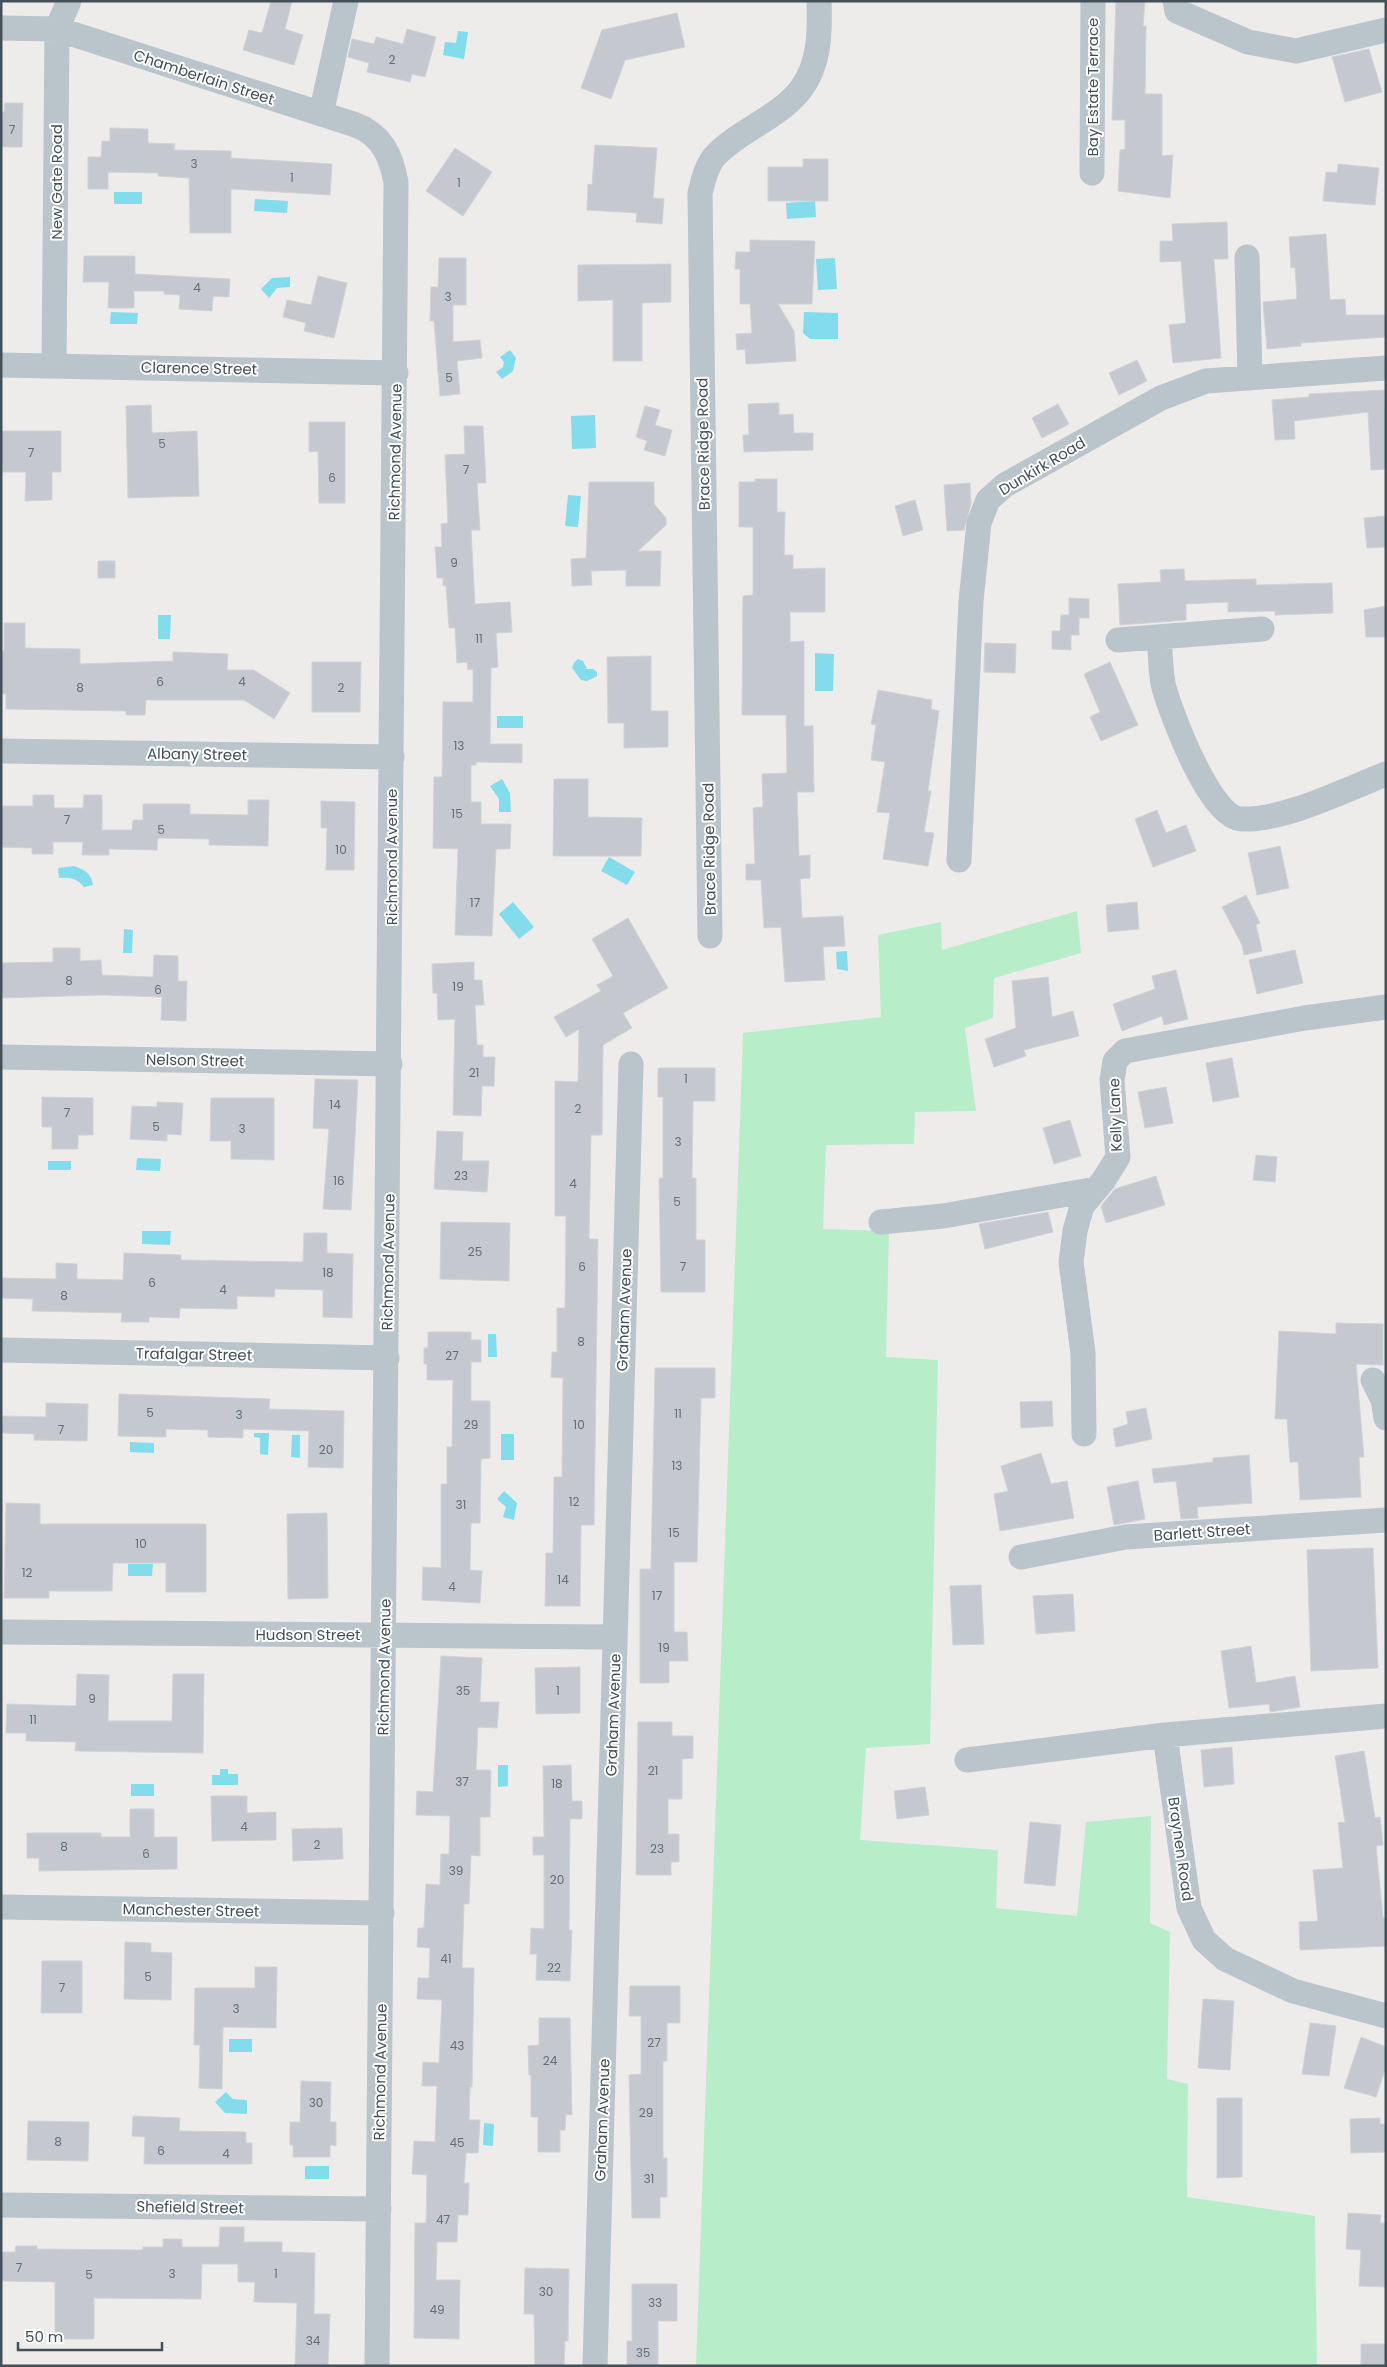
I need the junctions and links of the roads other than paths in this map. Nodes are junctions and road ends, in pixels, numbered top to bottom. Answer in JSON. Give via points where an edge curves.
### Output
{"nodes":[{"id":1,"x":69,"y":1,"type":"edge"},
{"id":2,"x":346,"y":1,"type":"edge"},
{"id":3,"x":819,"y":1,"type":"edge"},
{"id":4,"x":1093,"y":1,"type":"edge"},
{"id":5,"x":1175,"y":1,"type":"edge"},
{"id":6,"x":1,"y":28,"type":"edge"},
{"id":7,"x":57,"y":29,"type":"junction"},
{"id":8,"x":1386,"y":30,"type":"edge"},
{"id":9,"x":321,"y":114,"type":"junction"},
{"id":10,"x":390,"y":159,"type":"joint"},
{"id":11,"x":1092,"y":173,"type":"dead end"},
{"id":12,"x":1247,"y":257,"type":"dead end"},
{"id":13,"x":1,"y":365,"type":"edge"},
{"id":14,"x":54,"y":365,"type":"junction"},
{"id":15,"x":1386,"y":368,"type":"edge"},
{"id":16,"x":396,"y":373,"type":"junction"},
{"id":17,"x":1250,"y":378,"type":"junction"},
{"id":18,"x":1262,"y":629,"type":"dead end"},
{"id":19,"x":1159,"y":638,"type":"junction"},
{"id":20,"x":1118,"y":640,"type":"dead end"},
{"id":21,"x":1,"y":751,"type":"edge"},
{"id":22,"x":392,"y":757,"type":"junction"},
{"id":23,"x":1386,"y":774,"type":"edge"},
{"id":24,"x":959,"y":860,"type":"dead end"},
{"id":25,"x":710,"y":936,"type":"dead end"},
{"id":26,"x":1386,"y":1007,"type":"edge"},
{"id":27,"x":1,"y":1056,"type":"edge"},
{"id":28,"x":390,"y":1064,"type":"junction"},
{"id":29,"x":631,"y":1064,"type":"dead end"},
{"id":30,"x":1096,"y":1189,"type":"junction"},
{"id":31,"x":881,"y":1222,"type":"dead end"},
{"id":32,"x":1,"y":1350,"type":"edge"},
{"id":33,"x":387,"y":1358,"type":"junction"},
{"id":34,"x":1373,"y":1380,"type":"dead end"},
{"id":35,"x":1386,"y":1418,"type":"edge"},
{"id":36,"x":1084,"y":1434,"type":"dead end"},
{"id":37,"x":1386,"y":1520,"type":"edge"},
{"id":38,"x":1020,"y":1556,"type":"dead end"},
{"id":39,"x":1,"y":1632,"type":"edge"},
{"id":40,"x":384,"y":1635,"type":"junction"},
{"id":41,"x":615,"y":1638,"type":"junction"},
{"id":42,"x":1386,"y":1716,"type":"edge"},
{"id":43,"x":1165,"y":1735,"type":"junction"},
{"id":44,"x":967,"y":1760,"type":"dead end"},
{"id":45,"x":1,"y":1907,"type":"edge"},
{"id":46,"x":382,"y":1913,"type":"junction"},
{"id":47,"x":1386,"y":2016,"type":"edge"},
{"id":48,"x":1,"y":2205,"type":"edge"},
{"id":49,"x":379,"y":2209,"type":"junction"},
{"id":50,"x":378,"y":2366,"type":"edge"},
{"id":51,"x":596,"y":2366,"type":"edge"}],
"edges":[{"from":1,"to":7,"type":"street","name":"New Gate Road"},
{"from":2,"to":9,"type":"street"},
{"from":3,"to":25,"type":"street","name":"Brace Ridge Road","via":[[820,34],[815,60],[801,89],[714,158],[700,193]]},
{"from":4,"to":11,"type":"street","name":"Bay Estate Terrace"},
{"from":5,"to":8,"type":"street","via":[[1177,12],[1248,42],[1296,51]]},
{"from":6,"to":7,"type":"street","name":"Chamberlain Street"},
{"from":7,"to":9,"type":"street","name":"Chamberlain Street"},
{"from":7,"to":14,"type":"street","name":"New Gate Road"},
{"from":9,"to":10,"type":"street","name":"Chamberlain Street","via":[[371,132]]},
{"from":10,"to":16,"type":"street","name":"Richmond Avenue","via":[[397,199]]},
{"from":12,"to":17,"type":"street"},
{"from":13,"to":14,"type":"street","name":"Clarence Street"},
{"from":14,"to":16,"type":"street","name":"Clarence Street"},
{"from":15,"to":17,"type":"street","name":"Dunkirk Road"},
{"from":16,"to":22,"type":"street","name":"Richmond Avenue"},
{"from":17,"to":24,"type":"street","name":"Dunkirk Road","via":[[1206,381],[1161,398],[1005,485],[988,500],[979,523],[972,601]]},
{"from":18,"to":19,"type":"street"},
{"from":19,"to":20,"type":"street"},
{"from":19,"to":23,"type":"street","via":[[1163,686],[1184,740],[1215,801],[1238,819],[1273,817]]},
{"from":21,"to":22,"type":"street","name":"Albany Street"},
{"from":22,"to":28,"type":"street","name":"Richmond Avenue"},
{"from":26,"to":30,"type":"street","name":"Kelly Lane","via":[[1305,1018],[1125,1051],[1115,1061],[1112,1080],[1118,1157]]},
{"from":27,"to":28,"type":"street","name":"Nelson Street"},
{"from":28,"to":33,"type":"street","name":"Richmond Avenue"},
{"from":29,"to":41,"type":"street","name":"Graham Avenue"},
{"from":30,"to":31,"type":"street","via":[[943,1216]]},
{"from":30,"to":36,"type":"street","name":"Kelly Lane","via":[[1082,1206],[1072,1262],[1083,1354]]},
{"from":32,"to":33,"type":"street","name":"Trafalgar Street"},
{"from":33,"to":40,"type":"street","name":"Richmond Avenue"},
{"from":34,"to":35,"type":"street","via":[[1383,1400]]},
{"from":37,"to":38,"type":"street","name":"Barlett Street","via":[[1126,1537]]},
{"from":39,"to":40,"type":"street","name":"Hudson Street"},
{"from":40,"to":41,"type":"street","name":"Hudson Street"},
{"from":40,"to":46,"type":"street","name":"Richmond Avenue"},
{"from":41,"to":51,"type":"street","name":"Graham Avenue"},
{"from":42,"to":43,"type":"street"},
{"from":43,"to":44,"type":"street"},
{"from":43,"to":47,"type":"street","name":"Braynen Road","via":[[1189,1908],[1204,1940],[1225,1959],[1293,1991]]},
{"from":45,"to":46,"type":"street","name":"Manchester Street"},
{"from":46,"to":49,"type":"street","name":"Richmond Avenue"},
{"from":48,"to":49,"type":"street","name":"Shefield Street"},
{"from":49,"to":50,"type":"street","name":"Richmond Avenue"}]}
